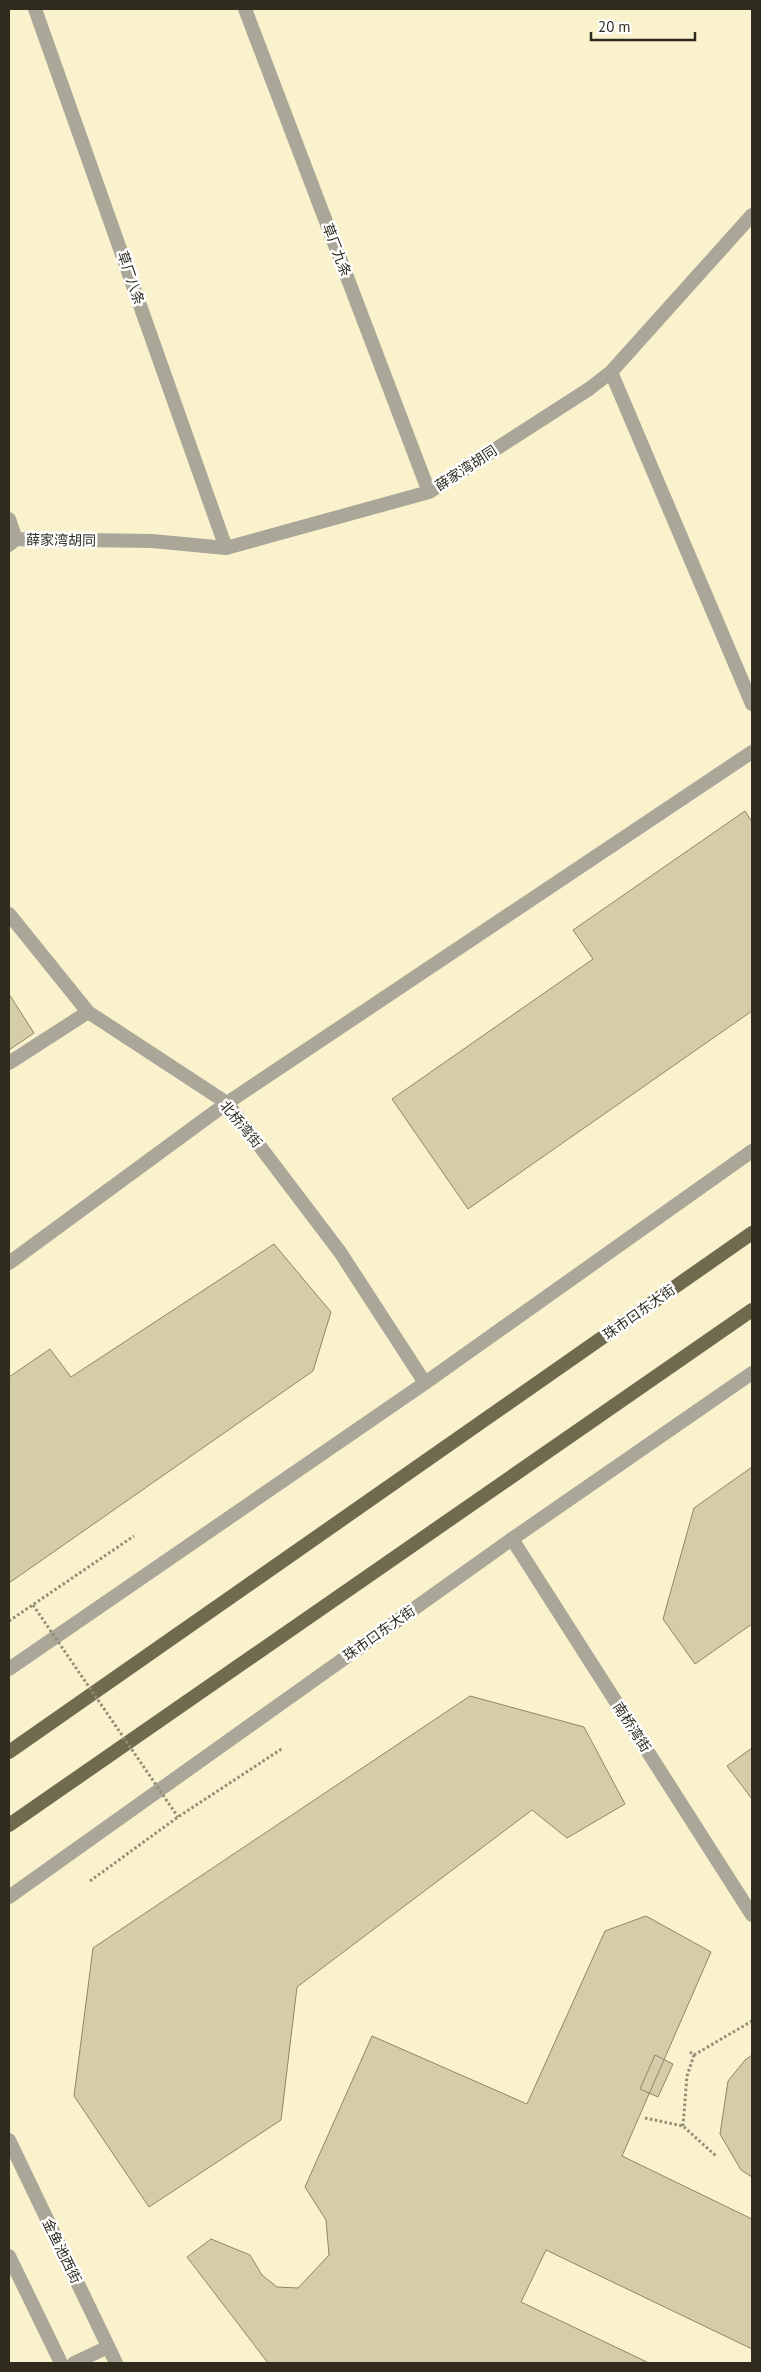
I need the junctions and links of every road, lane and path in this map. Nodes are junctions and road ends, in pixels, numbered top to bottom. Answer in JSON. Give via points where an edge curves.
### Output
{"nodes":[{"id":1,"x":35,"y":9,"type":"edge"},
{"id":2,"x":245,"y":9,"type":"edge"},
{"id":3,"x":752,"y":215,"type":"edge"},
{"id":4,"x":610,"y":372,"type":"junction"},
{"id":5,"x":428,"y":492,"type":"junction"},
{"id":6,"x":9,"y":519,"type":"edge"},
{"id":7,"x":12,"y":542,"type":"edge"},
{"id":8,"x":226,"y":548,"type":"junction"},
{"id":9,"x":752,"y":704,"type":"edge"},
{"id":10,"x":752,"y":752,"type":"edge"},
{"id":11,"x":9,"y":914,"type":"edge"},
{"id":12,"x":88,"y":1012,"type":"junction"},
{"id":13,"x":9,"y":1063,"type":"edge"},
{"id":14,"x":227,"y":1103,"type":"junction"},
{"id":15,"x":752,"y":1151,"type":"edge"},
{"id":16,"x":752,"y":1233,"type":"edge"},
{"id":17,"x":9,"y":1263,"type":"edge"},
{"id":18,"x":752,"y":1310,"type":"edge"},
{"id":19,"x":752,"y":1373,"type":"edge"},
{"id":20,"x":425,"y":1383,"type":"junction"},
{"id":21,"x":134,"y":1536,"type":"dead end"},
{"id":22,"x":512,"y":1539,"type":"junction"},
{"id":23,"x":33,"y":1605,"type":"junction"},
{"id":24,"x":9,"y":1621,"type":"edge"},
{"id":25,"x":9,"y":1669,"type":"edge"},
{"id":26,"x":283,"y":1748,"type":"dead end"},
{"id":27,"x":9,"y":1752,"type":"edge"},
{"id":28,"x":178,"y":1816,"type":"junction"},
{"id":29,"x":9,"y":1825,"type":"edge"},
{"id":30,"x":90,"y":1881,"type":"dead end"},
{"id":31,"x":9,"y":1897,"type":"edge"},
{"id":32,"x":752,"y":1915,"type":"edge"},
{"id":33,"x":752,"y":2021,"type":"edge"},
{"id":34,"x":690,"y":2052,"type":"dead end"},
{"id":35,"x":694,"y":2055,"type":"junction"},
{"id":36,"x":645,"y":2118,"type":"dead end"},
{"id":37,"x":683,"y":2126,"type":"junction"},
{"id":38,"x":9,"y":2140,"type":"edge"},
{"id":39,"x":716,"y":2156,"type":"dead end"},
{"id":40,"x":9,"y":2256,"type":"edge"},
{"id":41,"x":108,"y":2347,"type":"junction"},
{"id":42,"x":61,"y":2363,"type":"edge"},
{"id":43,"x":74,"y":2363,"type":"edge"},
{"id":44,"x":116,"y":2363,"type":"edge"}],
"edges":[{"from":1,"to":8,"type":"street","name":"草厂八条"},
{"from":2,"to":5,"type":"street","name":"草厂九条"},
{"from":3,"to":4,"type":"street","name":"薛家湾胡同"},
{"from":4,"to":5,"type":"street","name":"薛家湾胡同","via":[[589,389]]},
{"from":4,"to":9,"type":"street"},
{"from":5,"to":8,"type":"street","name":"薛家湾胡同"},
{"from":6,"to":7,"type":"street"},
{"from":7,"to":8,"type":"street","name":"薛家湾胡同","via":[[152,541]]},
{"from":10,"to":14,"type":"street"},
{"from":11,"to":12,"type":"street","name":"北桥湾街"},
{"from":12,"to":13,"type":"street"},
{"from":12,"to":14,"type":"street","name":"北桥湾街"},
{"from":14,"to":17,"type":"street"},
{"from":14,"to":20,"type":"street","name":"北桥湾街","via":[[340,1252]]},
{"from":15,"to":20,"type":"street"},
{"from":16,"to":27,"type":"main road","name":"珠市口东大街"},
{"from":18,"to":29,"type":"main road"},
{"from":19,"to":22,"type":"street","name":"珠市口东大街"},
{"from":20,"to":25,"type":"street"},
{"from":21,"to":23,"type":"path"},
{"from":22,"to":31,"type":"street","name":"珠市口东大街"},
{"from":22,"to":32,"type":"street","name":"南桥湾街"},
{"from":23,"to":24,"type":"path"},
{"from":23,"to":28,"type":"path","bridge":true},
{"from":26,"to":28,"type":"path"},
{"from":28,"to":30,"type":"path"},
{"from":33,"to":35,"type":"path"},
{"from":34,"to":35,"type":"path"},
{"from":35,"to":37,"type":"path","via":[[687,2076]]},
{"from":36,"to":37,"type":"path"},
{"from":37,"to":39,"type":"path"},
{"from":38,"to":41,"type":"street","name":"金鱼池西街"},
{"from":40,"to":42,"type":"street"},
{"from":41,"to":43,"type":"street"},
{"from":41,"to":44,"type":"street","name":"金鱼池西街"}]}
